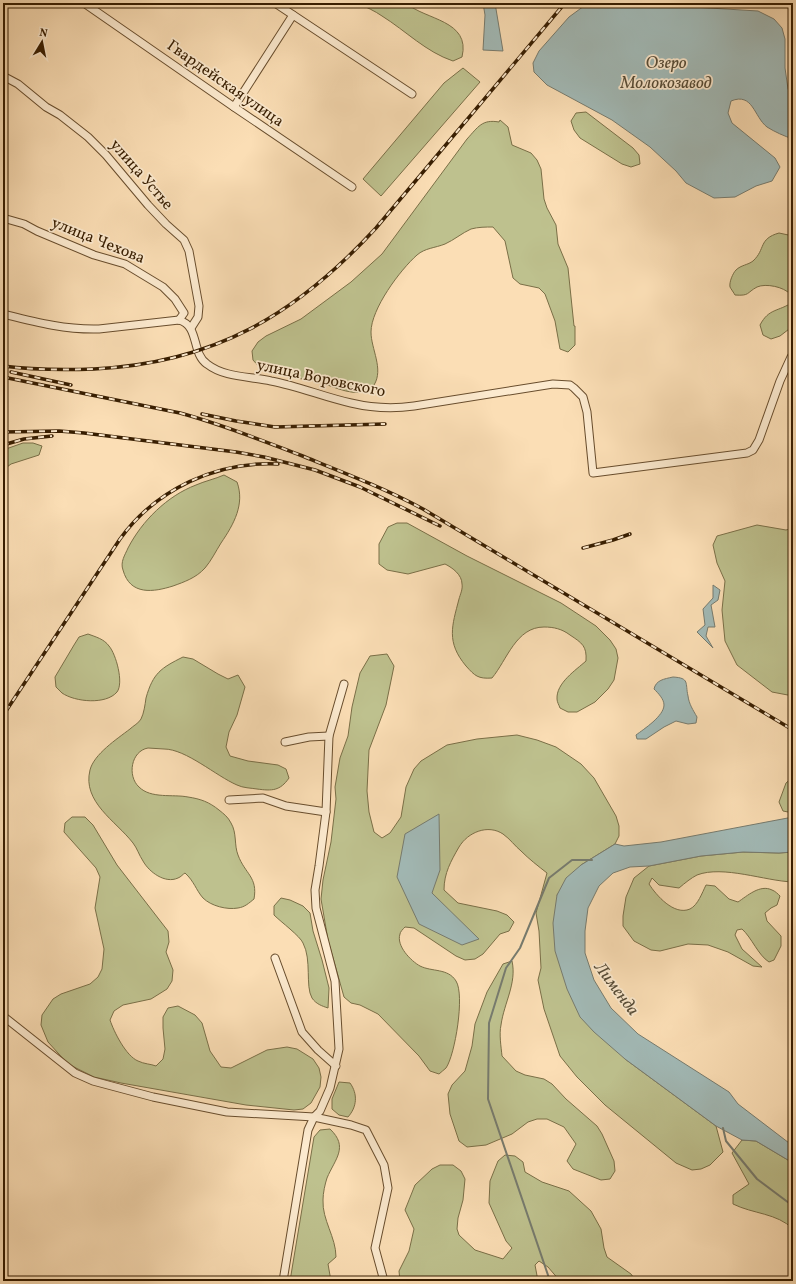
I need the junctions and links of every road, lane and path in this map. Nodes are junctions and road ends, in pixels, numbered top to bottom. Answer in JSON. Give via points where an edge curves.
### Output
{"nodes":[{"id":1,"x":84,"y":3,"type":"edge"},
{"id":2,"x":276,"y":3,"type":"edge"},
{"id":3,"x":293,"y":15,"type":"junction"},
{"id":4,"x":3,"y":76,"type":"edge"},
{"id":5,"x":412,"y":94,"type":"dead end"},
{"id":6,"x":234,"y":107,"type":"junction"},
{"id":7,"x":352,"y":187,"type":"dead end"},
{"id":8,"x":3,"y":218,"type":"edge"},
{"id":9,"x":3,"y":314,"type":"edge"},
{"id":10,"x":179,"y":320,"type":"junction"},
{"id":11,"x":191,"y":328,"type":"junction"},
{"id":12,"x":791,"y":357,"type":"dead end"},
{"id":13,"x":344,"y":684,"type":"dead end"},
{"id":14,"x":329,"y":736,"type":"junction"},
{"id":15,"x":285,"y":742,"type":"dead end"},
{"id":16,"x":229,"y":800,"type":"dead end"},
{"id":17,"x":326,"y":812,"type":"junction"},
{"id":18,"x":275,"y":958,"type":"dead end"},
{"id":19,"x":3,"y":1016,"type":"edge"},
{"id":20,"x":336,"y":1066,"type":"junction"},
{"id":21,"x":314,"y":1117,"type":"junction"},
{"id":22,"x":283,"y":1281,"type":"edge"},
{"id":23,"x":384,"y":1281,"type":"edge"}],
"edges":[{"from":1,"to":6,"type":"street","name":"Гвардейская улица"},
{"from":2,"to":3,"type":"street"},
{"from":3,"to":5,"type":"street"},
{"from":3,"to":6,"type":"street"},
{"from":4,"to":11,"type":"street","name":"улица Устье","via":[[60,114],[88,137],[148,205],[184,240],[189,251],[199,306],[198,317]]},
{"from":6,"to":7,"type":"street","name":"Гвардейская улица"},
{"from":8,"to":10,"type":"street","name":"улица Чехова","via":[[132,268],[163,287],[175,299],[184,313]]},
{"from":9,"to":10,"type":"street","via":[[58,327],[85,330]]},
{"from":10,"to":11,"type":"street"},
{"from":11,"to":12,"type":"street","name":"улица Воровского","via":[[197,352],[205,363],[213,368],[235,375],[277,382],[352,404],[396,408],[553,384],[570,385],[579,392],[585,403],[593,473],[747,453],[753,450]]},
{"from":13,"to":14,"type":"street"},
{"from":14,"to":15,"type":"street"},
{"from":14,"to":17,"type":"street"},
{"from":16,"to":17,"type":"street","via":[[263,798],[286,806]]},
{"from":17,"to":20,"type":"street","via":[[315,890],[316,908],[335,981],[339,1049]]},
{"from":18,"to":20,"type":"street","via":[[302,1032]]},
{"from":19,"to":21,"type":"street","via":[[75,1073],[93,1081],[153,1097],[227,1112]]},
{"from":20,"to":21,"type":"street","via":[[330,1088],[320,1111]]},
{"from":21,"to":22,"type":"street","via":[[308,1130]]},
{"from":21,"to":23,"type":"street","via":[[366,1130],[384,1165],[388,1188],[375,1248]]}]}
